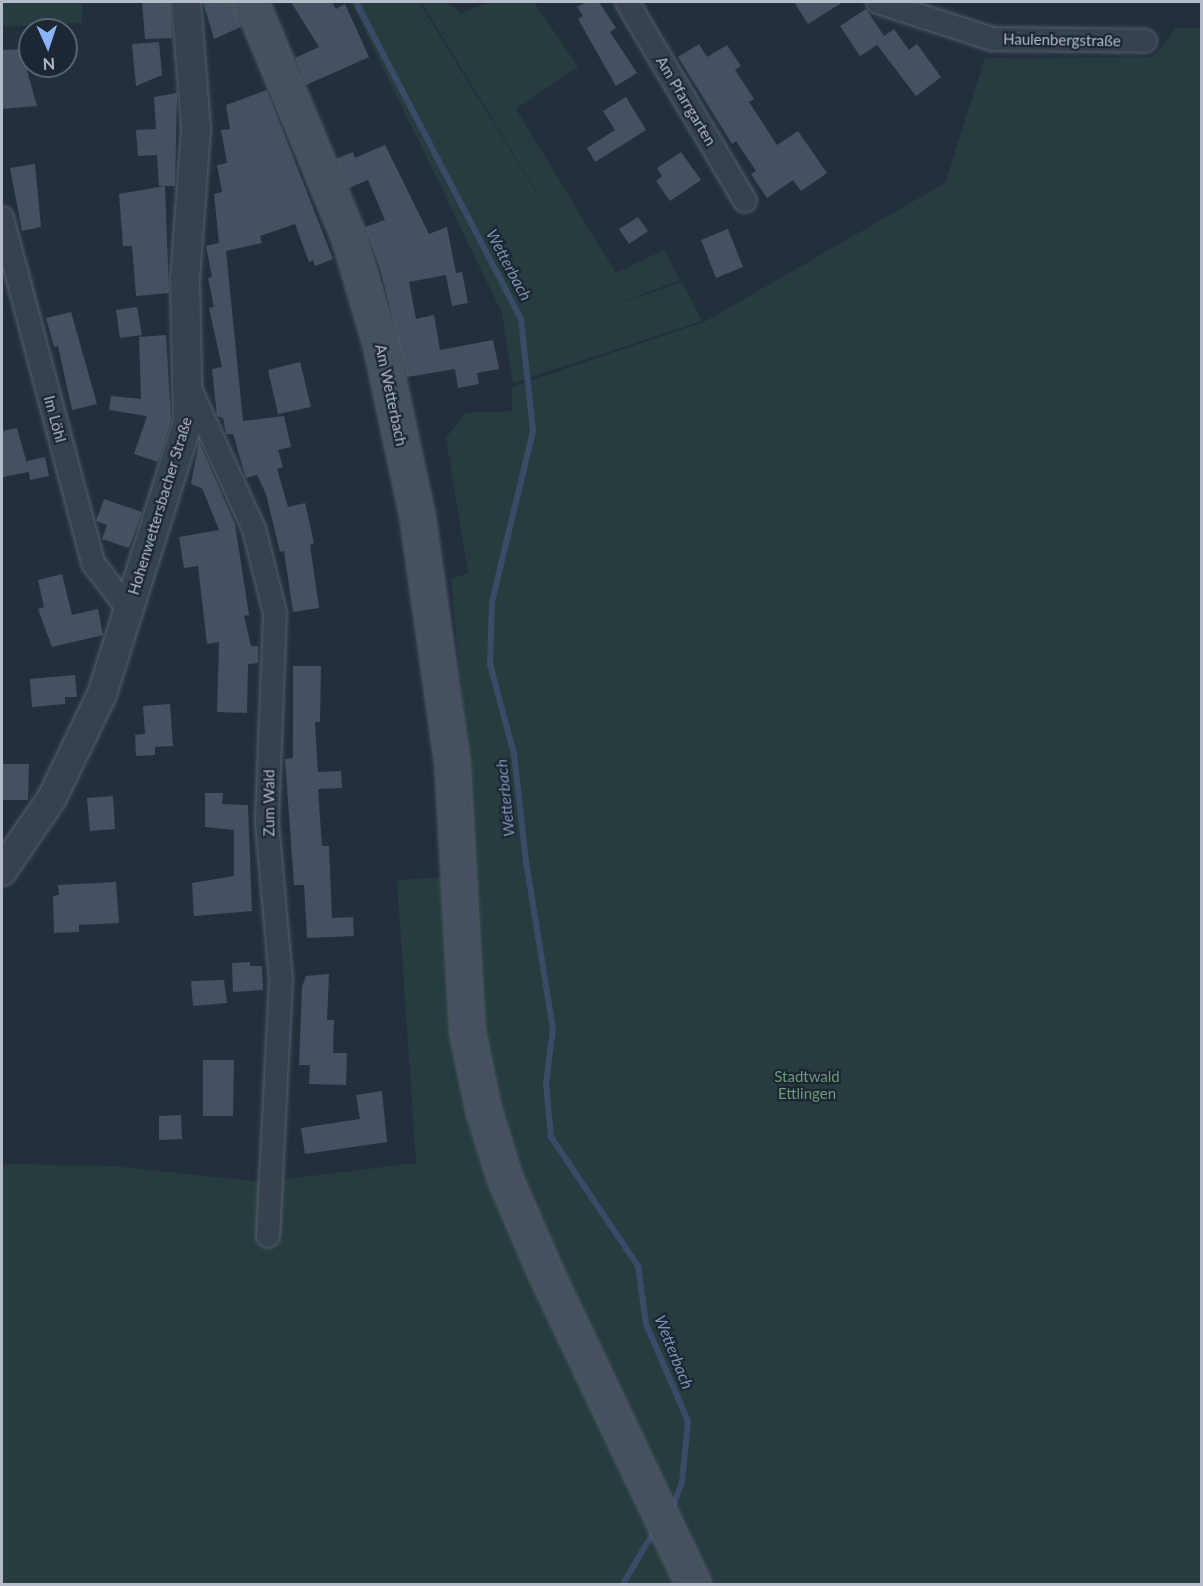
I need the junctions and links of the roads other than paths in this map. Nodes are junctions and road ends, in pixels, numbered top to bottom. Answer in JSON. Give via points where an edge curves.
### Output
{"nodes":[{"id":1,"x":186,"y":2,"type":"edge"},
{"id":2,"x":251,"y":2,"type":"edge"},
{"id":3,"x":627,"y":2,"type":"edge"},
{"id":4,"x":878,"y":2,"type":"edge"},
{"id":5,"x":1145,"y":41,"type":"dead end"},
{"id":6,"x":745,"y":201,"type":"dead end"},
{"id":7,"x":2,"y":218,"type":"edge"},
{"id":8,"x":189,"y":386,"type":"junction"},
{"id":9,"x":129,"y":610,"type":"junction"},
{"id":10,"x":2,"y":871,"type":"edge"},
{"id":11,"x":268,"y":1236,"type":"dead end"},
{"id":12,"x":693,"y":1584,"type":"edge"}],
"edges":[{"from":1,"to":8,"type":"street","name":"Hohenwettersbacher Straße","via":[[196,128],[185,279]]},
{"from":2,"to":12,"type":"main road","name":"Am Wetterbach","via":[[333,195],[380,343],[419,526],[455,809],[466,1022],[483,1109],[505,1179],[547,1276]]},
{"from":3,"to":6,"type":"street","name":"Am Pfarrgarten"},
{"from":4,"to":5,"type":"street","name":"Haulenbergstraße","via":[[992,39]]},
{"from":7,"to":9,"type":"street","name":"Im Löhl","via":[[93,563]]},
{"from":8,"to":9,"type":"street","name":"Hohenwettersbacher Straße","via":[[188,422]]},
{"from":8,"to":11,"type":"street","name":"Zum Wald","via":[[254,529],[275,613],[267,823],[280,980]]},
{"from":9,"to":10,"type":"street","name":"Hohenwettersbacher Straße","via":[[102,694],[70,764]]}]}
